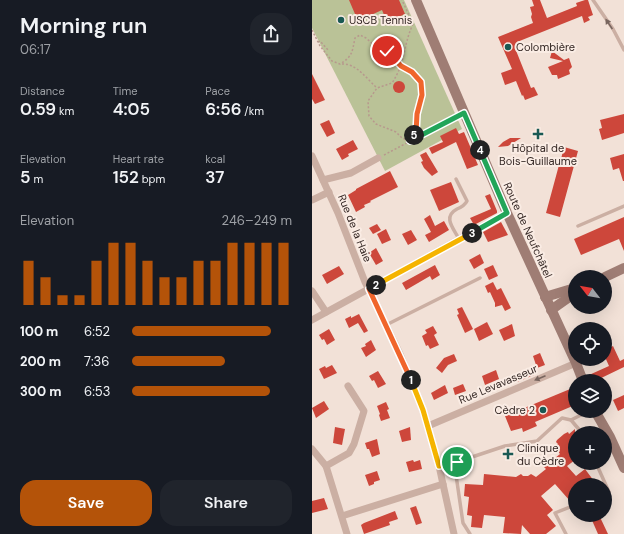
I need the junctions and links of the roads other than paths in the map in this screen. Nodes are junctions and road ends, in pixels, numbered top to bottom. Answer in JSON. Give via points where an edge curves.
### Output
{"nodes":[{"id":1,"x":416,"y":0,"type":"edge"},
{"id":2,"x":593,"y":0,"type":"edge"},
{"id":3,"x":624,"y":50,"type":"edge"},
{"id":4,"x":312,"y":156,"type":"edge"},
{"id":5,"x":378,"y":158,"type":"road end"},
{"id":6,"x":456,"y":179,"type":"dead end"},
{"id":7,"x":324,"y":180,"type":"junction"},
{"id":8,"x":329,"y":192,"type":"junction"},
{"id":9,"x":312,"y":200,"type":"edge"},
{"id":10,"x":624,"y":206,"type":"edge"},
{"id":11,"x":507,"y":213,"type":"junction"},
{"id":12,"x":578,"y":226,"type":"dead end"},
{"id":13,"x":460,"y":240,"type":"junction"},
{"id":14,"x":624,"y":268,"type":"edge"},
{"id":15,"x":612,"y":274,"type":"edge"},
{"id":16,"x":480,"y":278,"type":"dead end"},
{"id":17,"x":369,"y":289,"type":"junction"},
{"id":18,"x":568,"y":290,"type":"edge"},
{"id":19,"x":312,"y":291,"type":"edge"},
{"id":20,"x":545,"y":297,"type":"junction"},
{"id":21,"x":568,"y":298,"type":"edge"},
{"id":22,"x":551,"y":310,"type":"junction"},
{"id":23,"x":326,"y":312,"type":"junction"},
{"id":24,"x":312,"y":320,"type":"edge"},
{"id":25,"x":386,"y":325,"type":"junction"},
{"id":26,"x":568,"y":346,"type":"edge"},
{"id":27,"x":569,"y":366,"type":"edge"},
{"id":28,"x":348,"y":386,"type":"dead end"},
{"id":29,"x":575,"y":418,"type":"edge"},
{"id":30,"x":600,"y":418,"type":"edge"},
{"id":31,"x":571,"y":420,"type":"junction"},
{"id":32,"x":428,"y":426,"type":"junction"},
{"id":33,"x":576,"y":426,"type":"edge"},
{"id":34,"x":312,"y":449,"type":"edge"},
{"id":35,"x":451,"y":464,"type":"junction"},
{"id":36,"x":326,"y":466,"type":"junction"},
{"id":37,"x":439,"y":466,"type":"junction"},
{"id":38,"x":624,"y":468,"type":"edge"},
{"id":39,"x":443,"y":484,"type":"junction"},
{"id":40,"x":568,"y":508,"type":"edge"},
{"id":41,"x":342,"y":516,"type":"junction"},
{"id":42,"x":347,"y":534,"type":"edge"},
{"id":43,"x":454,"y":534,"type":"edge"},
{"id":44,"x":470,"y":534,"type":"edge"},
{"id":45,"x":566,"y":534,"type":"edge"}],
"edges":[{"from":1,"to":11,"type":"main road","name":"Route de Neufchâtel"},
{"from":3,"to":2,"type":"lane","one_way":true},
{"from":4,"to":7,"type":"street","name":"Rue de la Haie"},
{"from":5,"to":7,"type":"street","via":[[351,173]]},
{"from":6,"to":13,"type":"lane","via":[[467,201],[450,214],[449,220]]},
{"from":7,"to":8,"type":"street","name":"Rue de la Haie"},
{"from":8,"to":9,"type":"street"},
{"from":8,"to":17,"type":"street","name":"Rue de la Haie"},
{"from":10,"to":12,"type":"lane"},
{"from":11,"to":13,"type":"street"},
{"from":11,"to":20,"type":"main road","name":"Route de Neufchâtel"},
{"from":13,"to":17,"type":"street"},
{"from":14,"to":15,"type":"main road"},
{"from":16,"to":25,"type":"lane"},
{"from":17,"to":23,"type":"street"},
{"from":17,"to":25,"type":"street","name":"Rue de la Haie"},
{"from":18,"to":20,"type":"main road"},
{"from":19,"to":23,"type":"street"},
{"from":20,"to":22,"type":"main road","name":"Route de Neufchâtel"},
{"from":21,"to":22,"type":"main road"},
{"from":22,"to":26,"type":"main road","name":"Route de Neufchâtel"},
{"from":23,"to":24,"type":"street"},
{"from":25,"to":32,"type":"street","name":"Rue de la Haie"},
{"from":27,"to":32,"type":"street","name":"Rue Levavasseur","one_way":true},
{"from":28,"to":36,"type":"street","via":[[364,411],[349,453]]},
{"from":29,"to":31,"type":"lane"},
{"from":30,"to":38,"type":"main road"},
{"from":31,"to":33,"type":"lane"},
{"from":31,"to":35,"type":"lane","via":[[562,418],[537,441],[505,446]]},
{"from":32,"to":37,"type":"street","name":"Rue de la Haie"},
{"from":34,"to":36,"type":"street"},
{"from":35,"to":37,"type":"lane"},
{"from":35,"to":44,"type":"lane","via":[[456,474],[463,523]]},
{"from":36,"to":41,"type":"street"},
{"from":37,"to":39,"type":"street","name":"Rue de la Haie"},
{"from":39,"to":41,"type":"street"},
{"from":39,"to":43,"type":"street","name":"Rue de la Haie"},
{"from":40,"to":45,"type":"lane","via":[[555,513]]},
{"from":41,"to":42,"type":"street"}]}
